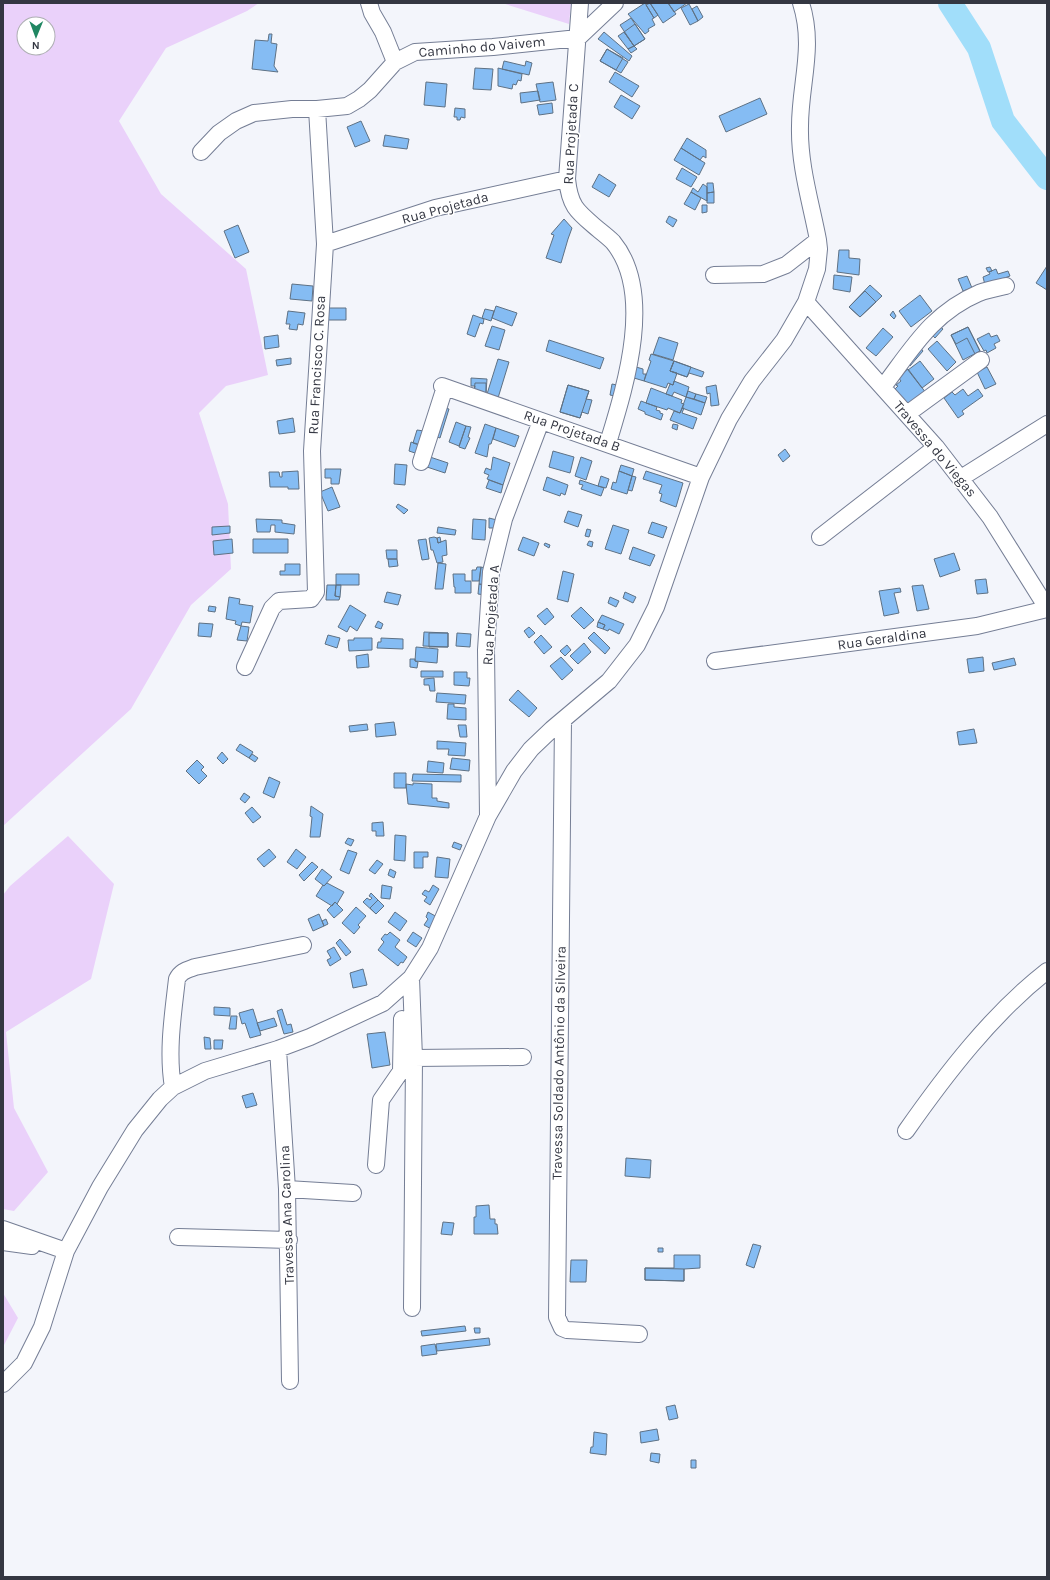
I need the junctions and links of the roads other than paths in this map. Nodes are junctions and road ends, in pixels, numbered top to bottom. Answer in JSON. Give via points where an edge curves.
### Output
{"nodes":[{"id":1,"x":369,"y":3,"type":"edge"},
{"id":2,"x":580,"y":3,"type":"edge"},
{"id":3,"x":615,"y":3,"type":"edge"},
{"id":4,"x":801,"y":3,"type":"edge"},
{"id":5,"x":578,"y":38,"type":"junction"},
{"id":6,"x":395,"y":62,"type":"junction"},
{"id":7,"x":317,"y":109,"type":"junction"},
{"id":8,"x":201,"y":152,"type":"dead end"},
{"id":9,"x":567,"y":179,"type":"junction"},
{"id":10,"x":818,"y":240,"type":"junction"},
{"id":11,"x":325,"y":244,"type":"junction"},
{"id":12,"x":714,"y":275,"type":"dead end"},
{"id":13,"x":1006,"y":286,"type":"dead end"},
{"id":14,"x":806,"y":302,"type":"junction"},
{"id":15,"x":980,"y":360,"type":"dead end"},
{"id":16,"x":883,"y":387,"type":"junction"},
{"id":17,"x":907,"y":414,"type":"junction"},
{"id":18,"x":541,"y":421,"type":"junction"},
{"id":19,"x":1047,"y":424,"type":"edge"},
{"id":20,"x":608,"y":443,"type":"junction"},
{"id":21,"x":936,"y":447,"type":"junction"},
{"id":22,"x":421,"y":462,"type":"dead end"},
{"id":23,"x":701,"y":477,"type":"junction"},
{"id":24,"x":961,"y":478,"type":"junction"},
{"id":25,"x":820,"y":537,"type":"dead end"},
{"id":26,"x":1047,"y":609,"type":"edge"},
{"id":27,"x":715,"y":661,"type":"dead end"},
{"id":28,"x":245,"y":667,"type":"dead end"},
{"id":29,"x":563,"y":720,"type":"junction"},
{"id":30,"x":488,"y":816,"type":"junction"},
{"id":31,"x":303,"y":944,"type":"dead end"},
{"id":32,"x":1047,"y":971,"type":"edge"},
{"id":33,"x":406,"y":982,"type":"junction"},
{"id":34,"x":278,"y":1049,"type":"junction"},
{"id":35,"x":522,"y":1057,"type":"dead end"},
{"id":36,"x":414,"y":1058,"type":"junction"},
{"id":37,"x":173,"y":1087,"type":"junction"},
{"id":38,"x":906,"y":1131,"type":"dead end"},
{"id":39,"x":376,"y":1165,"type":"dead end"},
{"id":40,"x":287,"y":1190,"type":"junction"},
{"id":41,"x":353,"y":1193,"type":"dead end"},
{"id":42,"x":3,"y":1228,"type":"edge"},
{"id":43,"x":178,"y":1237,"type":"dead end"},
{"id":44,"x":289,"y":1240,"type":"junction"},
{"id":45,"x":3,"y":1242,"type":"edge"},
{"id":46,"x":66,"y":1251,"type":"junction"},
{"id":47,"x":412,"y":1308,"type":"dead end"},
{"id":48,"x":639,"y":1334,"type":"dead end"},
{"id":49,"x":290,"y":1381,"type":"dead end"},
{"id":50,"x":3,"y":1384,"type":"edge"}],
"edges":[{"from":1,"to":6,"type":"street"},
{"from":2,"to":5,"type":"street","name":"Rua Projetada C"},
{"from":3,"to":5,"type":"street"},
{"from":4,"to":10,"type":"street","via":[[806,17],[808,46],[800,126],[801,156]]},
{"from":5,"to":6,"type":"street","name":"Caminho do Vaivem","via":[[414,52]]},
{"from":5,"to":9,"type":"street","name":"Rua Projetada C"},
{"from":6,"to":7,"type":"street","name":"Caminho do Vaivem","via":[[359,99],[347,106]]},
{"from":7,"to":8,"type":"street","name":"Caminho do Vaivem","via":[[254,113],[219,133]]},
{"from":7,"to":11,"type":"street","name":"Rua Francisco C. Rosa"},
{"from":9,"to":11,"type":"street","name":"Rua Projetada","via":[[435,208]]},
{"from":9,"to":20,"type":"street","name":"Rua Projetada C","via":[[573,206],[612,241],[623,256],[630,276],[634,303],[631,360]]},
{"from":10,"to":12,"type":"street","via":[[786,265],[762,274]]},
{"from":10,"to":14,"type":"street","via":[[816,269]]},
{"from":11,"to":28,"type":"street","name":"Rua Francisco C. Rosa","via":[[312,451],[316,592],[311,599],[279,601],[272,608]]},
{"from":13,"to":16,"type":"street","via":[[979,293],[947,310],[928,328]]},
{"from":14,"to":16,"type":"street","name":"Travessa do Viegas"},
{"from":14,"to":23,"type":"street","via":[[784,340],[752,381],[733,412]]},
{"from":15,"to":17,"type":"street"},
{"from":16,"to":17,"type":"street","name":"Travessa do Viegas"},
{"from":17,"to":21,"type":"street","name":"Travessa do Viegas"},
{"from":18,"to":20,"type":"street","name":"Rua Projetada B"},
{"from":18,"to":22,"type":"street","name":"Rua Projetada B","via":[[443,386]]},
{"from":18,"to":30,"type":"street","name":"Rua Projetada A","via":[[504,519],[492,572],[486,650]]},
{"from":19,"to":24,"type":"street"},
{"from":20,"to":23,"type":"street","name":"Rua Projetada B"},
{"from":21,"to":24,"type":"street","name":"Travessa do Viegas"},
{"from":21,"to":25,"type":"street"},
{"from":23,"to":29,"type":"street","via":[[656,607],[637,645],[609,681]]},
{"from":24,"to":26,"type":"street","name":"Travessa do Viegas","via":[[990,517]]},
{"from":26,"to":27,"type":"street","name":"Rua Geraldina","via":[[977,626]]},
{"from":29,"to":30,"type":"street","via":[[531,749],[514,770]]},
{"from":29,"to":48,"type":"street","name":"Travessa Soldado Antônio da Silveira","via":[[557,1317],[562,1328],[567,1330]]},
{"from":30,"to":33,"type":"street","via":[[430,948]]},
{"from":31,"to":37,"type":"street","via":[[195,967],[179,975],[171,1047]]},
{"from":32,"to":38,"type":"street","via":[[1027,987],[989,1026],[936,1088]]},
{"from":33,"to":34,"type":"street","via":[[383,1003]]},
{"from":33,"to":36,"type":"street"},
{"from":33,"to":39,"type":"street","via":[[401,1071],[381,1100]]},
{"from":34,"to":37,"type":"street","via":[[205,1071]]},
{"from":34,"to":40,"type":"street","name":"Travessa Ana Carolina"},
{"from":35,"to":36,"type":"street"},
{"from":36,"to":47,"type":"street"},
{"from":37,"to":46,"type":"street","via":[[135,1130],[100,1187]]},
{"from":40,"to":41,"type":"street"},
{"from":40,"to":44,"type":"street","name":"Travessa Ana Carolina"},
{"from":42,"to":46,"type":"street"},
{"from":43,"to":44,"type":"street"},
{"from":44,"to":49,"type":"street","name":"Travessa Ana Carolina"},
{"from":45,"to":46,"type":"street"},
{"from":46,"to":50,"type":"street","via":[[42,1328],[24,1363]]}]}
